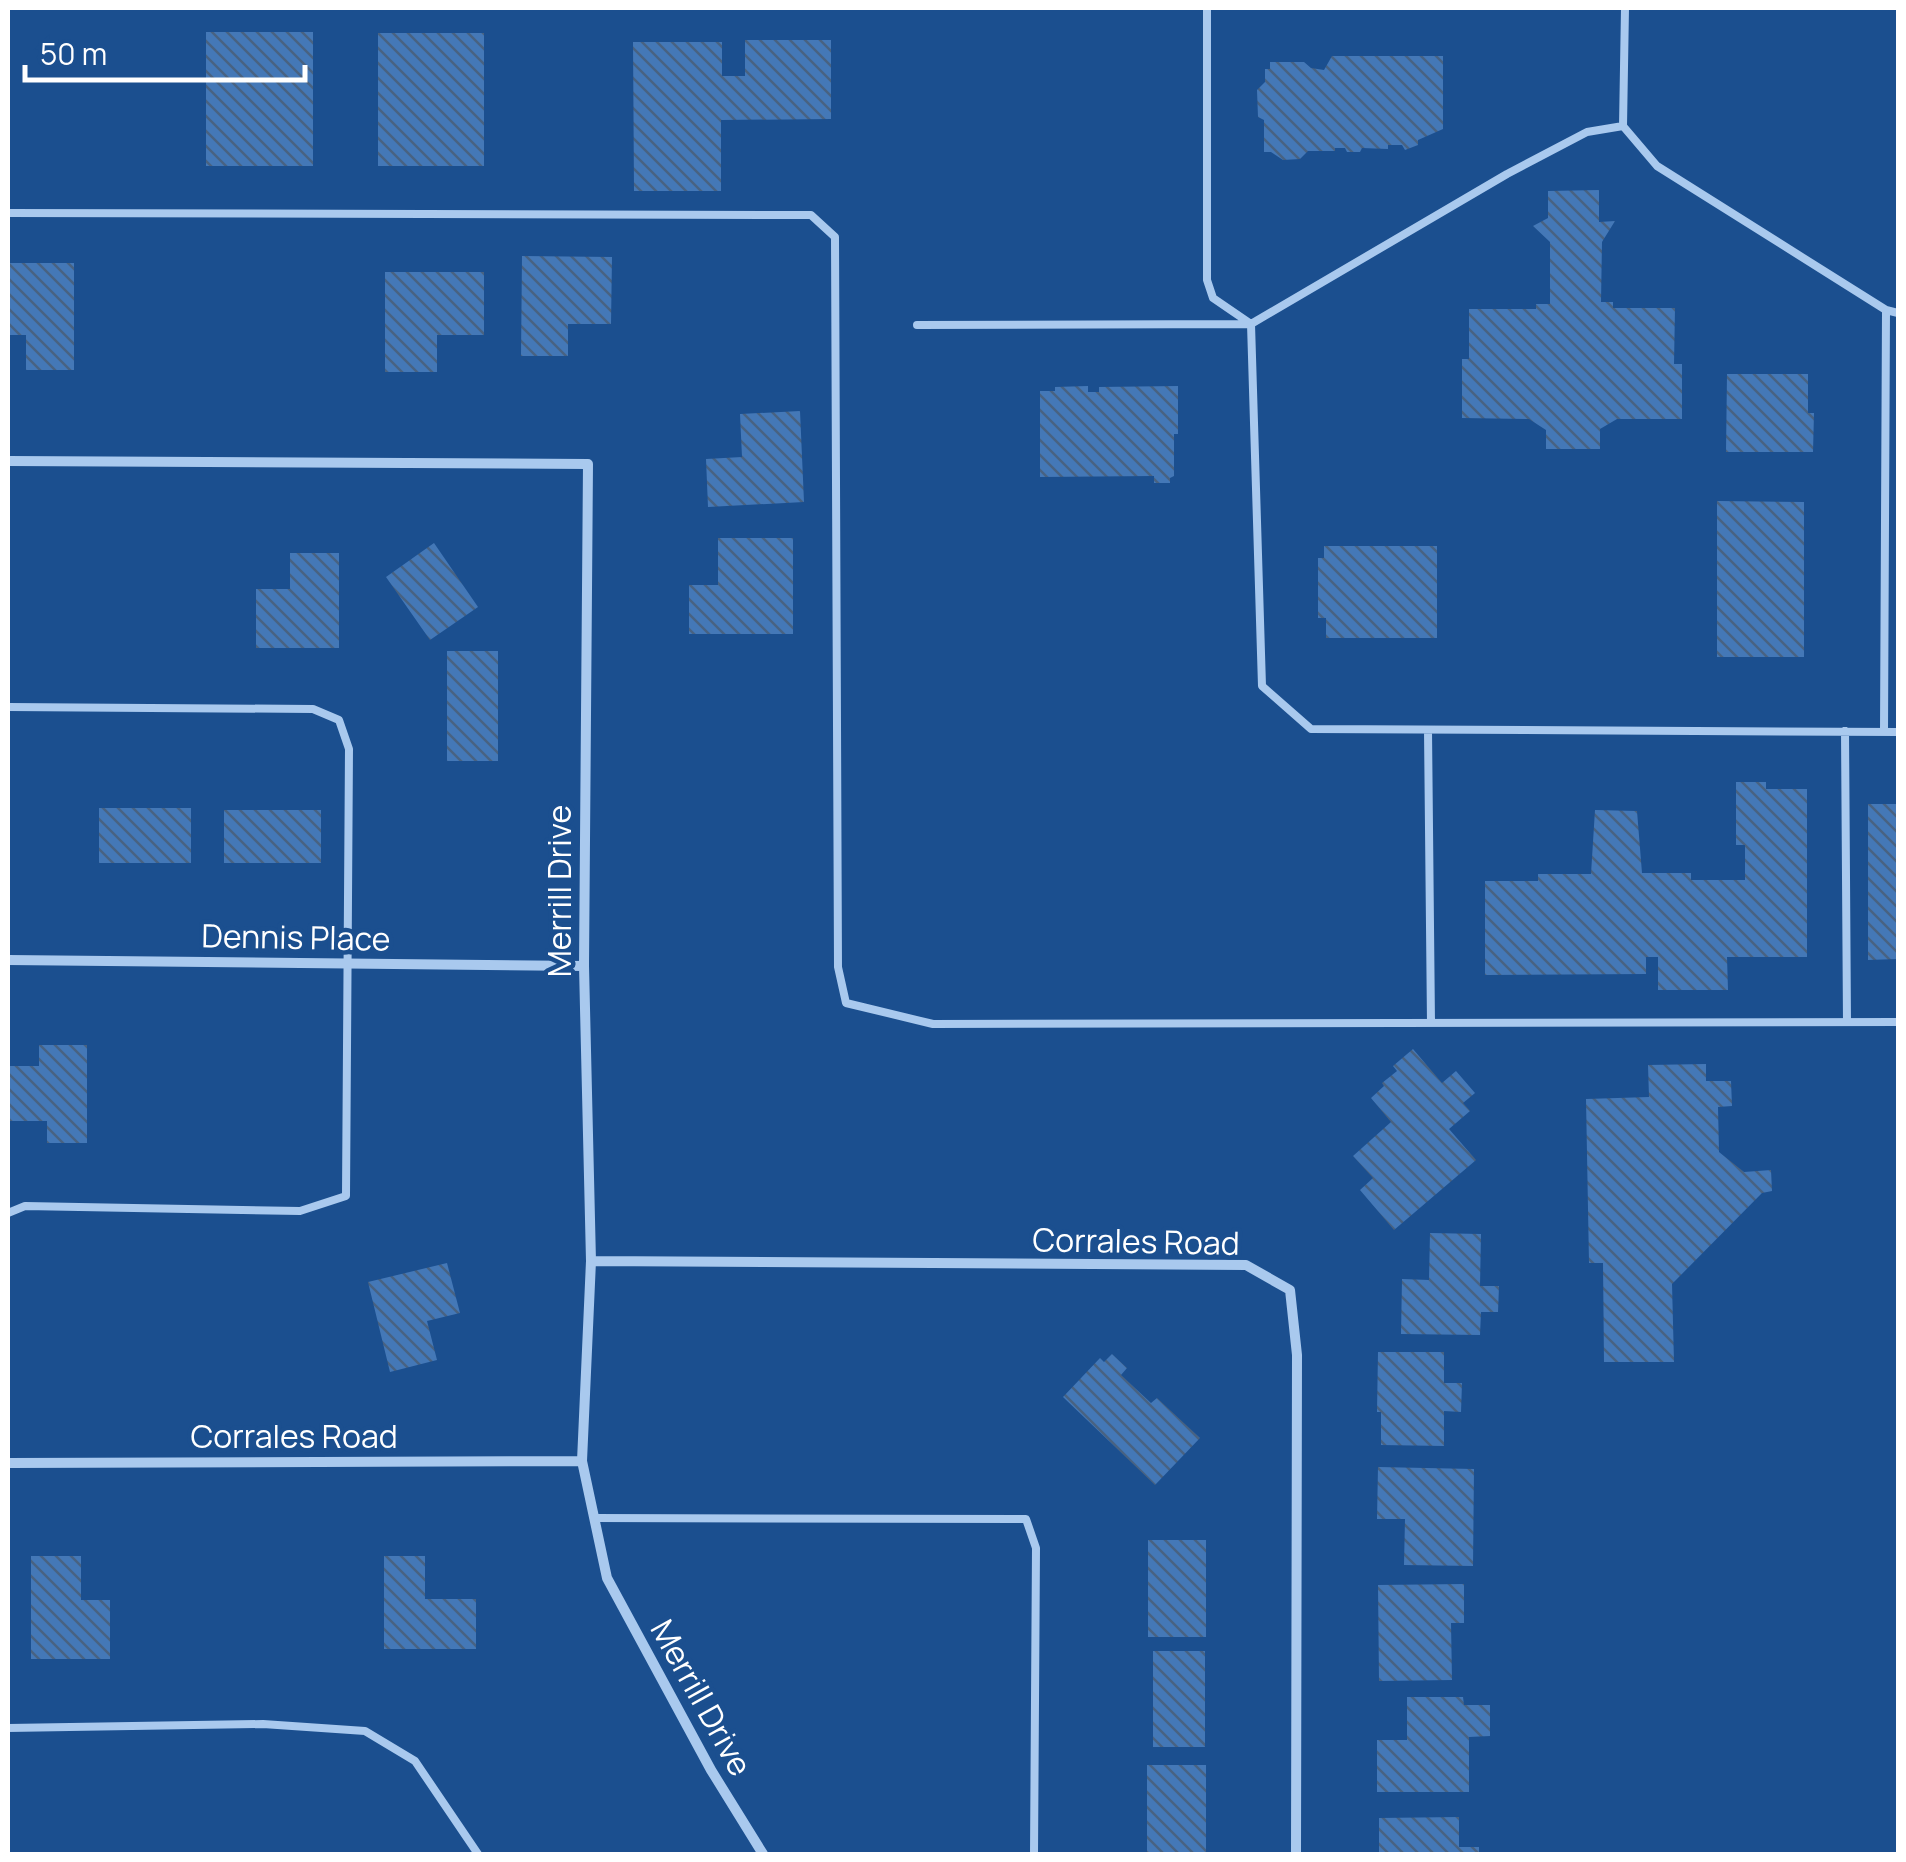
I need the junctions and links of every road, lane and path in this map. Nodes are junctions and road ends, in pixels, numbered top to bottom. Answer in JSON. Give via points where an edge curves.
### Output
{"nodes":[{"id":1,"x":1207,"y":8,"type":"edge"},
{"id":2,"x":1625,"y":8,"type":"edge"},
{"id":3,"x":1623,"y":126,"type":"junction"},
{"id":4,"x":8,"y":213,"type":"edge"},
{"id":5,"x":1886,"y":310,"type":"junction"},
{"id":6,"x":1898,"y":312,"type":"edge"},
{"id":7,"x":1250,"y":324,"type":"junction"},
{"id":8,"x":916,"y":325,"type":"dead end"},
{"id":9,"x":8,"y":461,"type":"edge"},
{"id":10,"x":8,"y":707,"type":"edge"},
{"id":11,"x":1428,"y":730,"type":"junction"},
{"id":12,"x":1844,"y":732,"type":"junction"},
{"id":13,"x":1884,"y":732,"type":"junction"},
{"id":14,"x":1898,"y":732,"type":"edge"},
{"id":15,"x":8,"y":960,"type":"edge"},
{"id":16,"x":349,"y":964,"type":"junction"},
{"id":17,"x":584,"y":966,"type":"junction"},
{"id":18,"x":1847,"y":1022,"type":"junction"},
{"id":19,"x":1898,"y":1022,"type":"edge"},
{"id":20,"x":1430,"y":1023,"type":"junction"},
{"id":21,"x":8,"y":1213,"type":"edge"},
{"id":22,"x":591,"y":1261,"type":"junction"},
{"id":23,"x":582,"y":1461,"type":"junction"},
{"id":24,"x":8,"y":1462,"type":"edge"},
{"id":25,"x":594,"y":1518,"type":"junction"},
{"id":26,"x":8,"y":1728,"type":"edge"},
{"id":27,"x":478,"y":1854,"type":"edge"},
{"id":28,"x":763,"y":1854,"type":"edge"},
{"id":29,"x":1034,"y":1854,"type":"edge"},
{"id":30,"x":1296,"y":1854,"type":"edge"}],
"edges":[{"from":1,"to":7,"type":"lane","via":[[1207,280],[1212,298]]},
{"from":2,"to":3,"type":"lane"},
{"from":3,"to":5,"type":"lane","via":[[1657,166]]},
{"from":3,"to":7,"type":"lane","via":[[1587,132],[1507,174]]},
{"from":4,"to":20,"type":"lane","via":[[812,215],[835,237],[838,967],[846,1003],[933,1024]]},
{"from":5,"to":6,"type":"lane"},
{"from":5,"to":13,"type":"lane"},
{"from":7,"to":8,"type":"lane"},
{"from":7,"to":11,"type":"lane","via":[[1262,686],[1311,729]]},
{"from":9,"to":17,"type":"street","name":"Merrill Drive","via":[[588,464]]},
{"from":10,"to":16,"type":"lane","via":[[313,708],[340,720],[349,750]]},
{"from":11,"to":12,"type":"lane"},
{"from":11,"to":20,"type":"lane"},
{"from":12,"to":13,"type":"lane"},
{"from":12,"to":18,"type":"lane"},
{"from":13,"to":14,"type":"lane"},
{"from":15,"to":16,"type":"street","name":"Dennis Place"},
{"from":16,"to":17,"type":"street","name":"Dennis Place"},
{"from":16,"to":21,"type":"lane","via":[[346,1196],[300,1210],[25,1206]]},
{"from":17,"to":22,"type":"street","name":"Merrill Drive"},
{"from":18,"to":19,"type":"lane"},
{"from":18,"to":20,"type":"lane"},
{"from":22,"to":23,"type":"street","name":"Merrill Drive"},
{"from":22,"to":30,"type":"street","name":"Corrales Road","via":[[1246,1265],[1290,1290],[1297,1355]]},
{"from":23,"to":24,"type":"street","name":"Corrales Road"},
{"from":23,"to":25,"type":"street","name":"Merrill Drive"},
{"from":25,"to":28,"type":"street","name":"Merrill Drive","via":[[607,1578]]},
{"from":25,"to":29,"type":"lane","via":[[1026,1520],[1036,1548]]},
{"from":26,"to":27,"type":"lane","via":[[262,1724],[365,1731],[416,1761]]}]}
